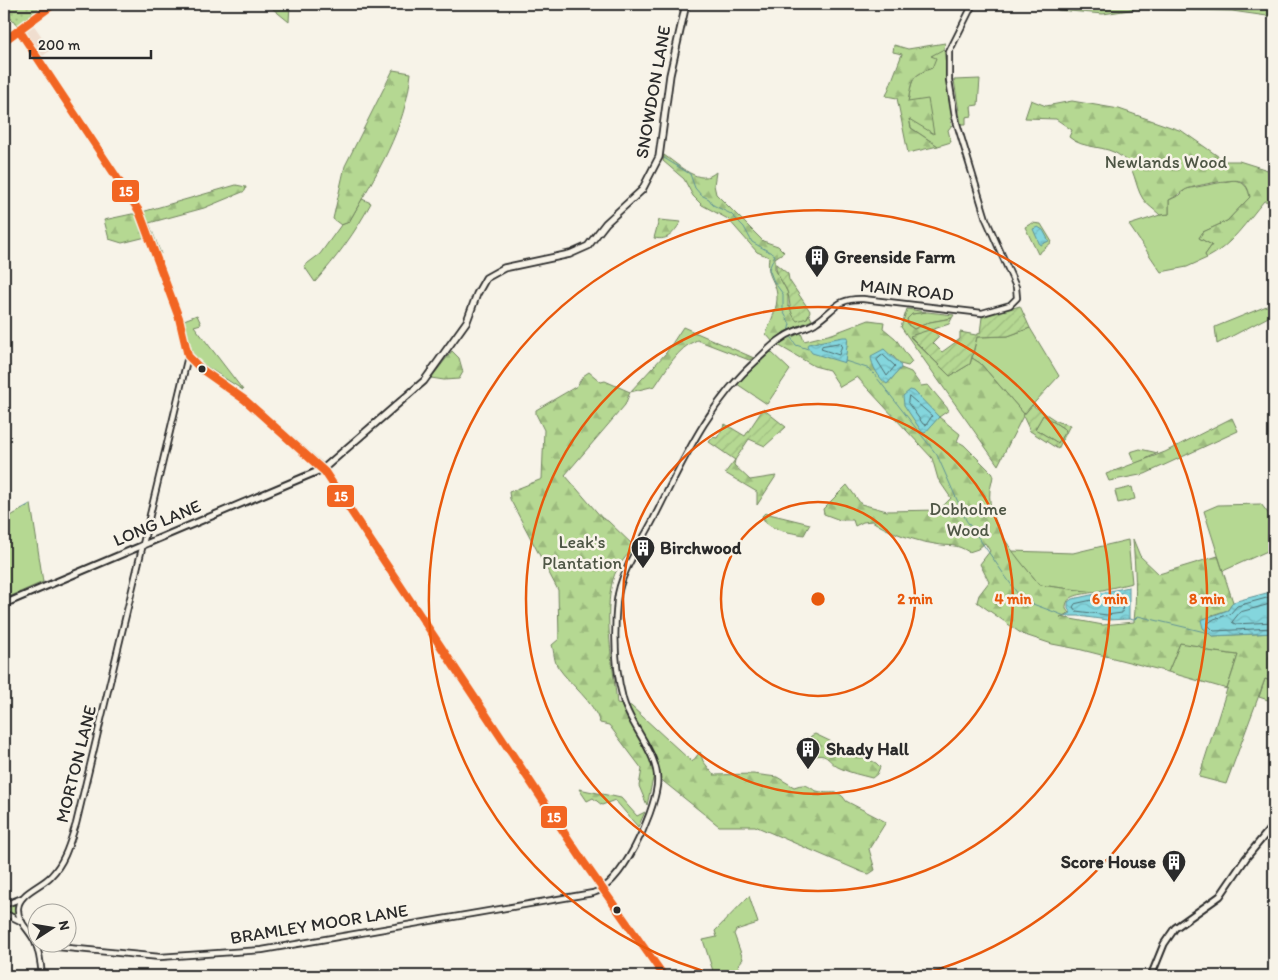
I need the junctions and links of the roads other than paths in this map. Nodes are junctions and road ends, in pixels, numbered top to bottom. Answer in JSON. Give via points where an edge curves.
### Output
{"nodes":[{"id":1,"x":54,"y":4,"type":"edge"},
{"id":2,"x":686,"y":4,"type":"edge"},
{"id":3,"x":973,"y":4,"type":"edge"},
{"id":4,"x":19,"y":30,"type":"junction"},
{"id":5,"x":4,"y":41,"type":"edge"},
{"id":6,"x":188,"y":356,"type":"junction"},
{"id":7,"x":322,"y":469,"type":"junction"},
{"id":8,"x":141,"y":544,"type":"junction"},
{"id":9,"x":4,"y":604,"type":"edge"},
{"id":10,"x":1274,"y":824,"type":"edge"},
{"id":11,"x":603,"y":889,"type":"junction"},
{"id":12,"x":23,"y":898,"type":"junction"},
{"id":13,"x":4,"y":905,"type":"edge"},
{"id":14,"x":4,"y":913,"type":"edge"},
{"id":15,"x":22,"y":922,"type":"junction"},
{"id":16,"x":28,"y":931,"type":"edge"},
{"id":17,"x":78,"y":949,"type":"edge"},
{"id":18,"x":38,"y":952,"type":"edge"},
{"id":19,"x":42,"y":976,"type":"edge"},
{"id":20,"x":664,"y":976,"type":"edge"},
{"id":21,"x":1151,"y":976,"type":"edge"}],
"edges":[{"from":1,"to":4,"type":"street"},
{"from":2,"to":7,"type":"main road","name":"SNOWDON LANE","via":[[670,75],[659,158],[642,190],[606,223],[588,246],[570,254],[504,268],[486,278],[467,321],[424,381]]},
{"from":3,"to":11,"type":"street","name":"MAIN ROAD","via":[[949,52],[949,80],[955,117],[986,219],[1016,287],[1017,298],[1010,305],[982,313],[863,299],[845,300],[816,322],[789,334],[736,378],[709,413],[622,578],[617,600],[617,648],[622,693],[653,763],[657,780],[652,811],[640,839]]},
{"from":4,"to":5,"type":"street"},
{"from":4,"to":6,"type":"street","via":[[134,202],[179,318]]},
{"from":6,"to":7,"type":"street","via":[[245,400]]},
{"from":6,"to":8,"type":"street","name":"MORTON LANE"},
{"from":7,"to":8,"type":"street","name":"LONG LANE"},
{"from":7,"to":11,"type":"main road"},
{"from":8,"to":9,"type":"street","name":"LONG LANE"},
{"from":8,"to":12,"type":"street","name":"MORTON LANE","via":[[122,637],[69,847],[53,874]]},
{"from":10,"to":21,"type":"street","via":[[1220,896],[1175,928],[1164,944]]},
{"from":11,"to":17,"type":"street","name":"BRAMLEY MOOR LANE","via":[[262,950],[160,957]]},
{"from":11,"to":20,"type":"main road"},
{"from":12,"to":13,"type":"street","name":"MORTON LANE"},
{"from":12,"to":15,"type":"street","via":[[18,909]]},
{"from":14,"to":15,"type":"street"},
{"from":15,"to":16,"type":"street"},
{"from":18,"to":19,"type":"street"}]}
